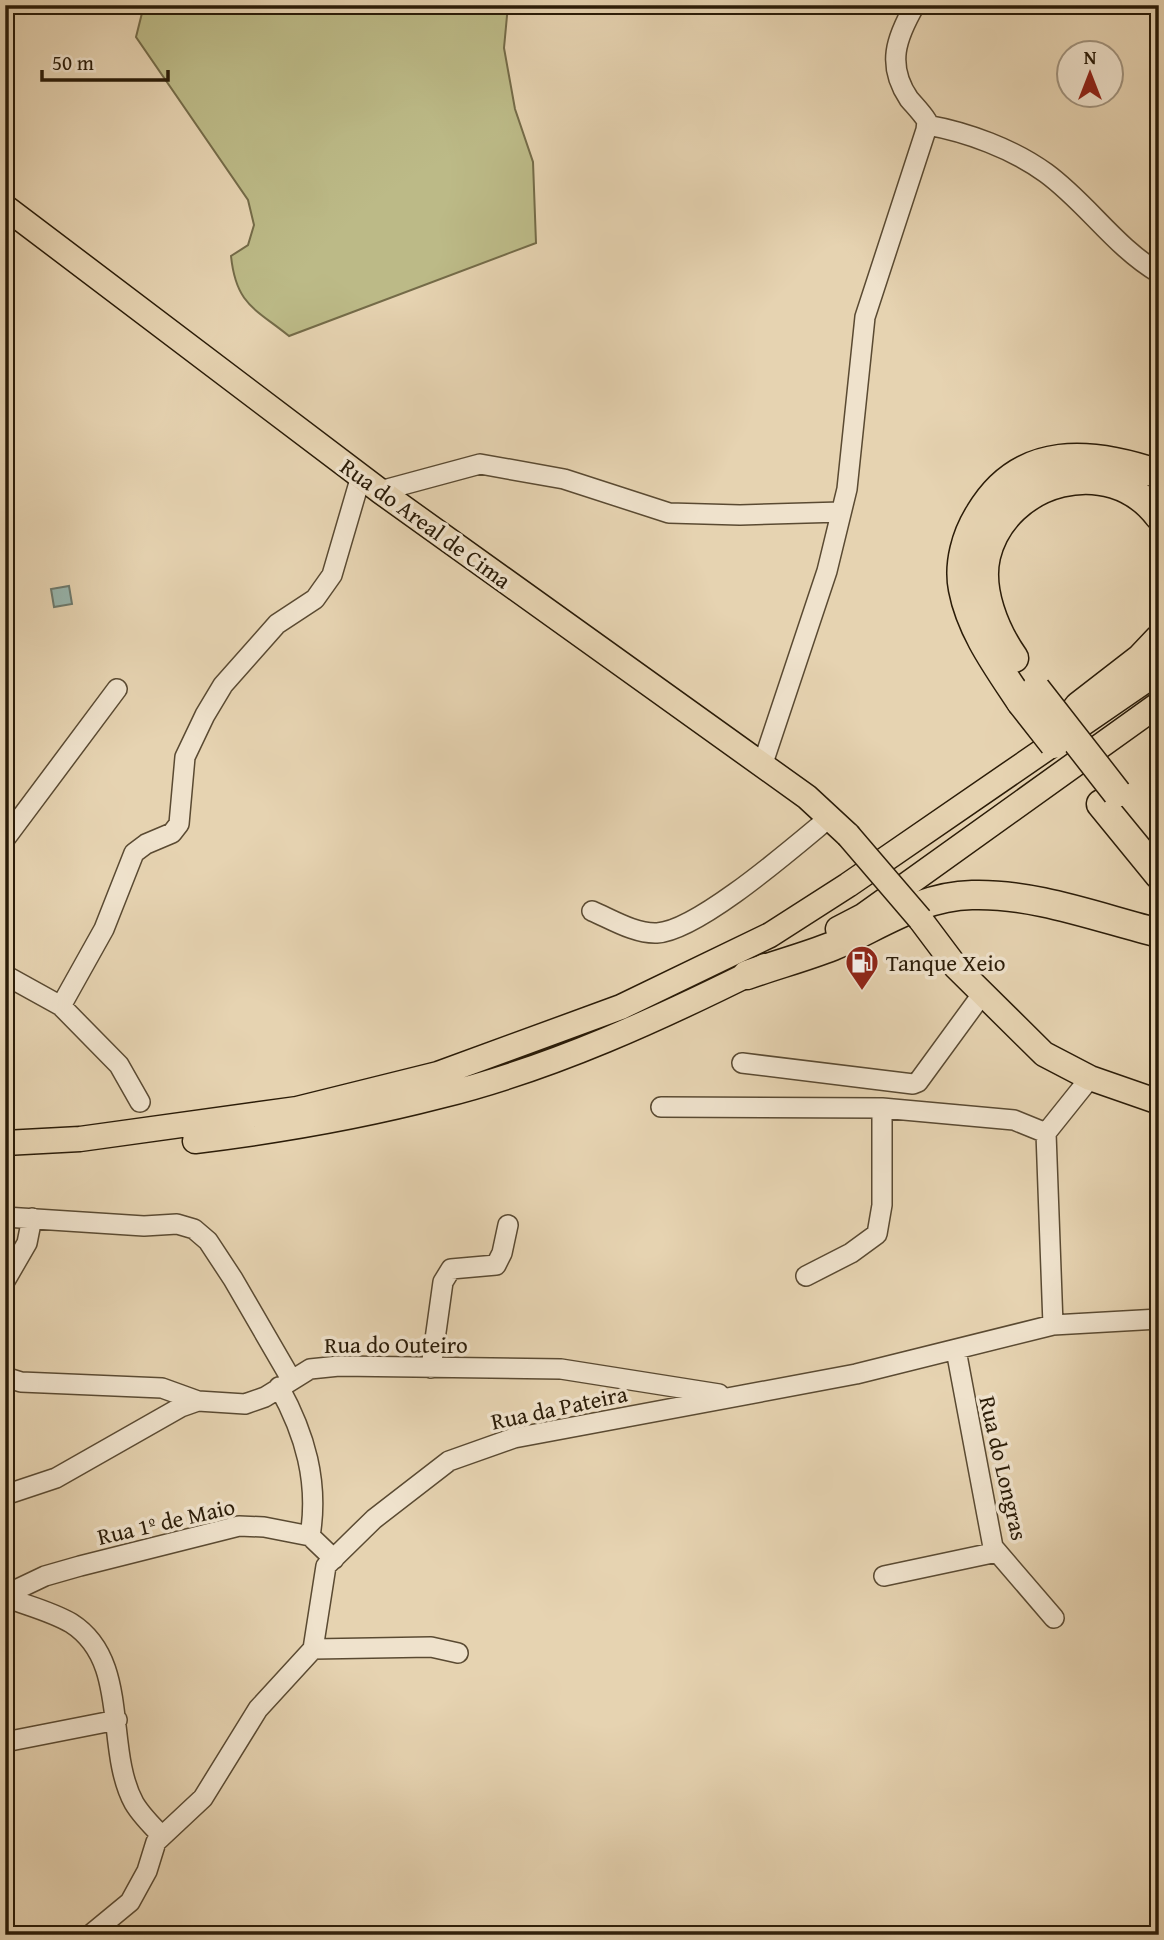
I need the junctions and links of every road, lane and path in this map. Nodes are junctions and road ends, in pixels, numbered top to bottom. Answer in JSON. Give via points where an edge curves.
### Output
{"nodes":[{"id":1,"x":915,"y":5,"type":"edge"},
{"id":2,"x":927,"y":125,"type":"junction"},
{"id":3,"x":5,"y":207,"type":"edge"},
{"id":4,"x":1159,"y":273,"type":"edge"},
{"id":5,"x":1159,"y":474,"type":"edge"},
{"id":6,"x":370,"y":484,"type":"junction"},
{"id":7,"x":841,"y":512,"type":"junction"},
{"id":8,"x":1159,"y":516,"type":"edge"},
{"id":9,"x":1159,"y":639,"type":"edge"},
{"id":10,"x":1159,"y":671,"type":"edge"},
{"id":11,"x":117,"y":689,"type":"dead end"},
{"id":12,"x":1028,"y":696,"type":"junction"},
{"id":13,"x":1159,"y":704,"type":"edge"},
{"id":14,"x":1046,"y":748,"type":"junction"},
{"id":15,"x":762,"y":766,"type":"junction"},
{"id":16,"x":1109,"y":798,"type":"junction"},
{"id":17,"x":829,"y":818,"type":"junction"},
{"id":18,"x":5,"y":839,"type":"edge"},
{"id":19,"x":1159,"y":845,"type":"edge"},
{"id":20,"x":1159,"y":875,"type":"edge"},
{"id":21,"x":592,"y":911,"type":"dead end"},
{"id":22,"x":1159,"y":933,"type":"edge"},
{"id":23,"x":747,"y":975,"type":"junction"},
{"id":24,"x":5,"y":976,"type":"edge"},
{"id":25,"x":983,"y":993,"type":"junction"},
{"id":26,"x":61,"y":1006,"type":"junction"},
{"id":27,"x":742,"y":1063,"type":"dead end"},
{"id":28,"x":1090,"y":1078,"type":"junction"},
{"id":29,"x":140,"y":1102,"type":"dead end"},
{"id":30,"x":1159,"y":1102,"type":"edge"},
{"id":31,"x":661,"y":1107,"type":"dead end"},
{"id":32,"x":882,"y":1108,"type":"junction"},
{"id":33,"x":1046,"y":1133,"type":"junction"},
{"id":34,"x":5,"y":1145,"type":"edge"},
{"id":35,"x":5,"y":1217,"type":"edge"},
{"id":36,"x":32,"y":1218,"type":"junction"},
{"id":37,"x":508,"y":1224,"type":"dead end"},
{"id":38,"x":806,"y":1276,"type":"dead end"},
{"id":39,"x":5,"y":1281,"type":"edge"},
{"id":40,"x":1159,"y":1319,"type":"edge"},
{"id":41,"x":1053,"y":1325,"type":"junction"},
{"id":42,"x":956,"y":1350,"type":"junction"},
{"id":43,"x":431,"y":1368,"type":"junction"},
{"id":44,"x":5,"y":1377,"type":"edge"},
{"id":45,"x":285,"y":1383,"type":"junction"},
{"id":46,"x":734,"y":1396,"type":"junction"},
{"id":47,"x":198,"y":1401,"type":"junction"},
{"id":48,"x":5,"y":1495,"type":"edge"},
{"id":49,"x":310,"y":1536,"type":"junction"},
{"id":50,"x":997,"y":1552,"type":"junction"},
{"id":51,"x":334,"y":1559,"type":"junction"},
{"id":52,"x":884,"y":1576,"type":"dead end"},
{"id":53,"x":5,"y":1596,"type":"edge"},
{"id":54,"x":1054,"y":1618,"type":"dead end"},
{"id":55,"x":313,"y":1649,"type":"junction"},
{"id":56,"x":458,"y":1653,"type":"dead end"},
{"id":57,"x":117,"y":1720,"type":"junction"},
{"id":58,"x":5,"y":1742,"type":"edge"},
{"id":59,"x":162,"y":1836,"type":"junction"},
{"id":60,"x":111,"y":1928,"type":"edge"},
{"id":61,"x":90,"y":1935,"type":"edge"}],
"edges":[{"from":1,"to":2,"type":"street","via":[[898,37],[894,64]]},
{"from":2,"to":4,"type":"street","via":[[992,145],[1045,173],[1123,248]]},
{"from":2,"to":7,"type":"street","via":[[865,317]]},
{"from":3,"to":6,"type":"main road","name":"Rua do Areal de Cima"},
{"from":5,"to":12,"type":"highway","via":[[1091,456],[1054,459],[1019,472],[992,493],[972,526],[963,555],[963,587],[969,609],[992,659]]},
{"from":6,"to":7,"type":"street","via":[[480,464],[565,479],[669,513]]},
{"from":6,"to":15,"type":"main road","name":"Rua do Areal de Cima"},
{"from":6,"to":26,"type":"street","via":[[332,575],[314,599],[277,624],[223,685],[185,757],[180,824],[134,853],[104,929]]},
{"from":7,"to":15,"type":"street","via":[[827,571]]},
{"from":8,"to":12,"type":"highway","via":[[1149,503],[1123,486],[1088,478],[1058,482],[1031,494],[1010,511],[986,557],[985,583],[992,615]]},
{"from":9,"to":14,"type":"highway","via":[[1079,706]]},
{"from":10,"to":14,"type":"main road"},
{"from":11,"to":18,"type":"street"},
{"from":12,"to":16,"type":"highway","bridge":true},
{"from":13,"to":23,"type":"main road","via":[[863,916]]},
{"from":14,"to":34,"type":"main road","via":[[770,935],[621,1007],[438,1074],[297,1108]]},
{"from":15,"to":17,"type":"main road","name":"Rua do Areal de Cima"},
{"from":16,"to":19,"type":"highway"},
{"from":16,"to":20,"type":"highway"},
{"from":17,"to":21,"type":"street","via":[[740,890],[676,930],[634,929]]},
{"from":17,"to":25,"type":"main road","name":"Rua do Areal de Cima","bridge":true},
{"from":22,"to":23,"type":"highway","via":[[1018,898],[970,895],[890,916],[833,946]]},
{"from":23,"to":34,"type":"main road","via":[[673,1012],[566,1055],[429,1099],[297,1129],[194,1142],[79,1150]]},
{"from":24,"to":26,"type":"street"},
{"from":25,"to":27,"type":"street","via":[[913,1084]]},
{"from":25,"to":28,"type":"main road","name":"Rua do Areal de Cima","via":[[1044,1054]]},
{"from":26,"to":29,"type":"street","via":[[119,1065]]},
{"from":28,"to":30,"type":"main road","name":"Rua do Areal de Cima"},
{"from":28,"to":33,"type":"street"},
{"from":31,"to":32,"type":"street"},
{"from":32,"to":33,"type":"street","via":[[1014,1120]]},
{"from":32,"to":38,"type":"street","via":[[882,1205],[877,1234],[852,1253]]},
{"from":33,"to":41,"type":"street"},
{"from":35,"to":36,"type":"street"},
{"from":36,"to":39,"type":"street","via":[[27,1242]]},
{"from":36,"to":45,"type":"street","via":[[177,1224],[194,1229],[227,1269]]},
{"from":37,"to":43,"type":"street","via":[[496,1265],[451,1269],[443,1282]]},
{"from":40,"to":41,"type":"street","name":"Rua da Pateira"},
{"from":41,"to":42,"type":"street","name":"Rua da Pateira"},
{"from":42,"to":46,"type":"street","name":"Rua da Pateira"},
{"from":42,"to":50,"type":"street","name":"Rua do Longras","via":[[983,1505]]},
{"from":43,"to":45,"type":"street","name":"Rua do Outeiro","via":[[310,1369]]},
{"from":43,"to":46,"type":"street","name":"Rua do Outeiro","via":[[561,1369]]},
{"from":44,"to":47,"type":"street","via":[[20,1382],[162,1388]]},
{"from":45,"to":47,"type":"street","name":"Rua do Outeiro","via":[[245,1405]]},
{"from":45,"to":49,"type":"street","via":[[306,1444],[314,1510]]},
{"from":46,"to":51,"type":"street","name":"Rua da Pateira","via":[[514,1438],[449,1461],[374,1518]]},
{"from":47,"to":48,"type":"street","name":"Rua do Outeiro","via":[[57,1478]]},
{"from":49,"to":51,"type":"street"},
{"from":49,"to":53,"type":"street","name":"Rua 1º de Maio","via":[[264,1527],[219,1529],[45,1576]]},
{"from":50,"to":52,"type":"street"},
{"from":50,"to":54,"type":"street","name":"Rua do Longras"},
{"from":51,"to":55,"type":"street","name":"Rua da Pateira","via":[[326,1566]]},
{"from":53,"to":57,"type":"street","via":[[73,1624],[92,1642],[105,1668]]},
{"from":55,"to":56,"type":"street","via":[[431,1647]]},
{"from":55,"to":59,"type":"street","via":[[258,1709],[203,1798]]},
{"from":57,"to":58,"type":"street"},
{"from":57,"to":59,"type":"street","via":[[133,1801]]},
{"from":59,"to":60,"type":"street","via":[[130,1902]]},
{"from":60,"to":61,"type":"street"}]}
